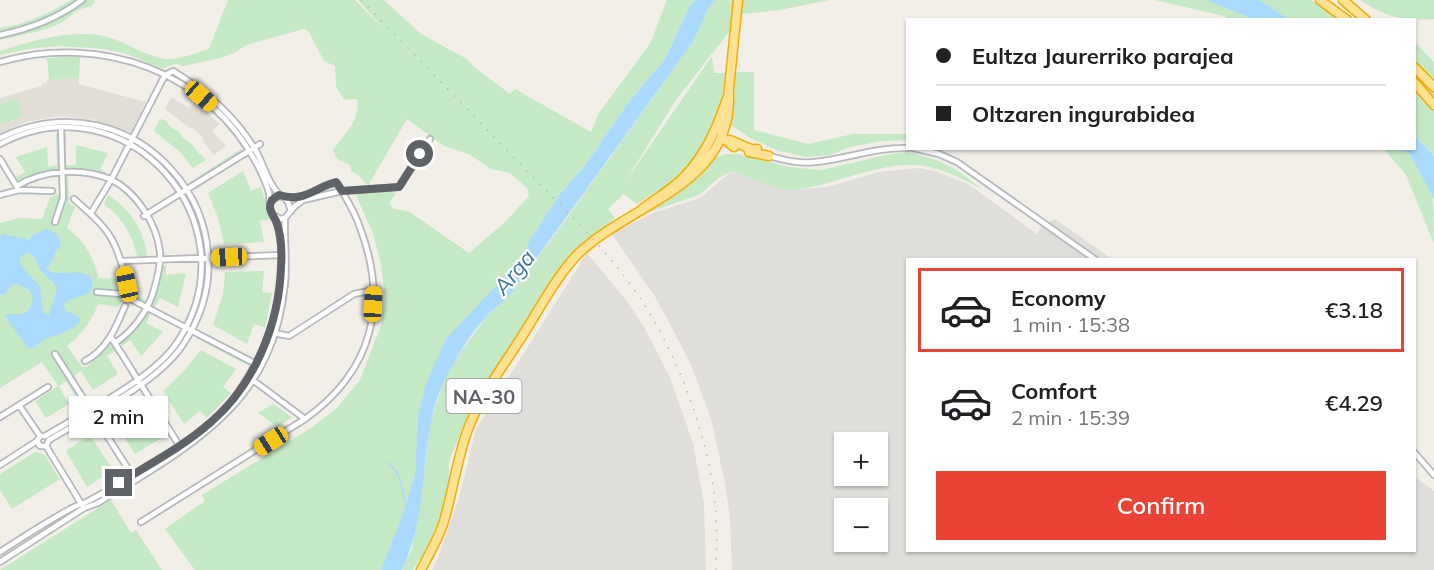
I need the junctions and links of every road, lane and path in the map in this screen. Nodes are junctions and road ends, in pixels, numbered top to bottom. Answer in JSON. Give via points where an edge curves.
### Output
{"nodes":[{"id":1,"x":82,"y":0,"type":"edge"},
{"id":2,"x":738,"y":0,"type":"edge"},
{"id":3,"x":1320,"y":0,"type":"edge"},
{"id":4,"x":1343,"y":0,"type":"edge"},
{"id":5,"x":1344,"y":18,"type":"edge"},
{"id":6,"x":1364,"y":18,"type":"edge"},
{"id":7,"x":0,"y":35,"type":"edge"},
{"id":8,"x":0,"y":62,"type":"edge"},
{"id":9,"x":1416,"y":69,"type":"edge"},
{"id":10,"x":165,"y":75,"type":"junction"},
{"id":11,"x":1416,"y":84,"type":"edge"},
{"id":12,"x":1434,"y":87,"type":"edge"},
{"id":13,"x":729,"y":93,"type":"junction"},
{"id":14,"x":1434,"y":105,"type":"edge"},
{"id":15,"x":727,"y":122,"type":"junction"},
{"id":16,"x":61,"y":128,"type":"junction"},
{"id":17,"x":133,"y":137,"type":"junction"},
{"id":18,"x":0,"y":138,"type":"edge"},
{"id":19,"x":722,"y":138,"type":"junction"},
{"id":20,"x":430,"y":139,"type":"dead end"},
{"id":21,"x":0,"y":144,"type":"edge"},
{"id":22,"x":130,"y":144,"type":"junction"},
{"id":23,"x":260,"y":144,"type":"dead end"},
{"id":24,"x":734,"y":147,"type":"junction"},
{"id":25,"x":906,"y":148,"type":"edge"},
{"id":26,"x":251,"y":149,"type":"junction"},
{"id":27,"x":758,"y":149,"type":"junction"},
{"id":28,"x":922,"y":150,"type":"edge"},
{"id":29,"x":712,"y":153,"type":"junction"},
{"id":30,"x":769,"y":156,"type":"junction"},
{"id":31,"x":0,"y":159,"type":"edge"},
{"id":32,"x":693,"y":167,"type":"junction"},
{"id":33,"x":62,"y":171,"type":"junction"},
{"id":34,"x":111,"y":180,"type":"junction"},
{"id":35,"x":18,"y":188,"type":"junction"},
{"id":36,"x":184,"y":190,"type":"junction"},
{"id":37,"x":52,"y":191,"type":"dead end"},
{"id":38,"x":342,"y":191,"type":"junction"},
{"id":39,"x":0,"y":195,"type":"edge"},
{"id":40,"x":281,"y":196,"type":"junction"},
{"id":41,"x":74,"y":199,"type":"dead end"},
{"id":42,"x":270,"y":203,"type":"junction"},
{"id":43,"x":642,"y":209,"type":"junction"},
{"id":44,"x":291,"y":211,"type":"junction"},
{"id":45,"x":91,"y":213,"type":"junction"},
{"id":46,"x":273,"y":214,"type":"junction"},
{"id":47,"x":145,"y":215,"type":"junction"},
{"id":48,"x":285,"y":218,"type":"junction"},
{"id":49,"x":55,"y":222,"type":"dead end"},
{"id":50,"x":281,"y":255,"type":"junction"},
{"id":51,"x":208,"y":258,"type":"junction"},
{"id":52,"x":1093,"y":258,"type":"edge"},
{"id":53,"x":201,"y":259,"type":"junction"},
{"id":54,"x":160,"y":260,"type":"junction"},
{"id":55,"x":122,"y":261,"type":"junction"},
{"id":56,"x":127,"y":284,"type":"dead end"},
{"id":57,"x":369,"y":291,"type":"dead end"},
{"id":58,"x":96,"y":292,"type":"dead end"},
{"id":59,"x":125,"y":306,"type":"dead end"},
{"id":60,"x":147,"y":307,"type":"junction"},
{"id":61,"x":189,"y":328,"type":"junction"},
{"id":62,"x":272,"y":332,"type":"junction"},
{"id":63,"x":111,"y":337,"type":"junction"},
{"id":64,"x":115,"y":343,"type":"junction"},
{"id":65,"x":55,"y":354,"type":"dead end"},
{"id":66,"x":85,"y":361,"type":"dead end"},
{"id":67,"x":256,"y":364,"type":"junction"},
{"id":68,"x":250,"y":372,"type":"junction"},
{"id":69,"x":255,"y":378,"type":"junction"},
{"id":70,"x":140,"y":382,"type":"junction"},
{"id":71,"x":243,"y":384,"type":"junction"},
{"id":72,"x":249,"y":386,"type":"junction"},
{"id":73,"x":48,"y":387,"type":"dead end"},
{"id":74,"x":19,"y":405,"type":"junction"},
{"id":75,"x":91,"y":411,"type":"junction"},
{"id":76,"x":0,"y":417,"type":"edge"},
{"id":77,"x":305,"y":419,"type":"junction"},
{"id":78,"x":45,"y":439,"type":"junction"},
{"id":79,"x":37,"y":441,"type":"junction"},
{"id":80,"x":180,"y":445,"type":"junction"},
{"id":81,"x":1416,"y":454,"type":"edge"},
{"id":82,"x":0,"y":465,"type":"edge"},
{"id":83,"x":132,"y":475,"type":"junction"},
{"id":84,"x":1434,"y":475,"type":"edge"},
{"id":85,"x":83,"y":506,"type":"junction"},
{"id":86,"x":141,"y":522,"type":"dead end"},
{"id":87,"x":0,"y":552,"type":"edge"},
{"id":88,"x":0,"y":562,"type":"edge"},
{"id":89,"x":421,"y":570,"type":"edge"}],
"edges":[{"from":1,"to":7,"type":"street","via":[[49,20]]},
{"from":2,"to":13,"type":"highway"},
{"from":3,"to":5,"type":"highway"},
{"from":4,"to":6,"type":"highway"},
{"from":8,"to":10,"type":"street","via":[[30,54],[78,52],[112,56]]},
{"from":9,"to":12,"type":"highway"},
{"from":10,"to":17,"type":"street"},
{"from":10,"to":26,"type":"street","via":[[214,107]]},
{"from":11,"to":14,"type":"highway"},
{"from":13,"to":15,"type":"highway"},
{"from":13,"to":19,"type":"highway","via":[[720,126]]},
{"from":13,"to":32,"type":"highway","via":[[711,141]]},
{"from":15,"to":19,"type":"highway"},
{"from":15,"to":27,"type":"highway","via":[[733,136]]},
{"from":16,"to":21,"type":"street","via":[[29,132]]},
{"from":16,"to":22,"type":"street","via":[[99,132]]},
{"from":16,"to":33,"type":"street"},
{"from":17,"to":18,"type":"street","via":[[101,126],[65,121],[27,127]]},
{"from":17,"to":22,"type":"street"},
{"from":17,"to":36,"type":"street","via":[[174,172]]},
{"from":19,"to":24,"type":"highway"},
{"from":19,"to":27,"type":"highway"},
{"from":19,"to":29,"type":"highway"},
{"from":19,"to":32,"type":"highway"},
{"from":20,"to":38,"type":"street","via":[[399,187]]},
{"from":22,"to":34,"type":"street"},
{"from":22,"to":36,"type":"street"},
{"from":23,"to":26,"type":"street"},
{"from":24,"to":29,"type":"highway"},
{"from":24,"to":30,"type":"highway"},
{"from":25,"to":30,"type":"street","via":[[871,150],[816,162]]},
{"from":26,"to":36,"type":"street"},
{"from":26,"to":40,"type":"street"},
{"from":26,"to":42,"type":"street"},
{"from":27,"to":30,"type":"highway"},
{"from":28,"to":52,"type":"street","via":[[957,162]]},
{"from":29,"to":43,"type":"highway","via":[[688,180]]},
{"from":31,"to":35,"type":"street"},
{"from":32,"to":43,"type":"highway"},
{"from":33,"to":34,"type":"street"},
{"from":33,"to":35,"type":"street","via":[[36,177]]},
{"from":33,"to":49,"type":"street","via":[[63,198]]},
{"from":34,"to":45,"type":"street"},
{"from":34,"to":47,"type":"street","via":[[125,189]]},
{"from":35,"to":37,"type":"street"},
{"from":35,"to":39,"type":"street"},
{"from":36,"to":47,"type":"street"},
{"from":36,"to":51,"type":"street","via":[[200,218]]},
{"from":36,"to":53,"type":"street"},
{"from":38,"to":40,"type":"street","via":[[336,182],[302,197]]},
{"from":38,"to":44,"type":"street","via":[[303,200]]},
{"from":38,"to":77,"type":"street","via":[[358,223],[372,269],[370,329],[364,350],[340,390]]},
{"from":40,"to":42,"type":"street"},
{"from":40,"to":44,"type":"street"},
{"from":41,"to":45,"type":"street"},
{"from":42,"to":46,"type":"street"},
{"from":43,"to":89,"type":"highway","number":"NA-30","via":[[598,238],[570,263],[480,404],[467,429],[443,523]]},
{"from":44,"to":48,"type":"street"},
{"from":45,"to":55,"type":"street","via":[[109,233]]},
{"from":46,"to":48,"type":"street"},
{"from":46,"to":50,"type":"street"},
{"from":47,"to":54,"type":"street","via":[[157,239]]},
{"from":48,"to":62,"type":"street","via":[[285,284]]},
{"from":50,"to":51,"type":"street"},
{"from":50,"to":62,"type":"street"},
{"from":51,"to":53,"type":"street"},
{"from":51,"to":61,"type":"street","via":[[205,295]]},
{"from":53,"to":54,"type":"street"},
{"from":53,"to":61,"type":"street","via":[[201,282]]},
{"from":54,"to":55,"type":"street"},
{"from":54,"to":60,"type":"street"},
{"from":55,"to":56,"type":"street"},
{"from":57,"to":62,"type":"street","via":[[354,294],[289,336]]},
{"from":58,"to":60,"type":"street","via":[[119,293]]},
{"from":59,"to":63,"type":"street"},
{"from":60,"to":61,"type":"street"},
{"from":60,"to":64,"type":"street"},
{"from":61,"to":67,"type":"street"},
{"from":61,"to":70,"type":"street"},
{"from":62,"to":67,"type":"street"},
{"from":62,"to":69,"type":"street"},
{"from":63,"to":64,"type":"street"},
{"from":63,"to":66,"type":"street"},
{"from":64,"to":70,"type":"street"},
{"from":65,"to":75,"type":"street"},
{"from":67,"to":68,"type":"street"},
{"from":68,"to":69,"type":"street","via":[[254,372]]},
{"from":68,"to":71,"type":"street"},
{"from":69,"to":72,"type":"street"},
{"from":69,"to":77,"type":"street"},
{"from":70,"to":75,"type":"street"},
{"from":70,"to":80,"type":"street"},
{"from":71,"to":72,"type":"street"},
{"from":71,"to":80,"type":"street","via":[[221,413]]},
{"from":72,"to":85,"type":"street","via":[[202,437],[114,493]]},
{"from":73,"to":74,"type":"street"},
{"from":74,"to":76,"type":"street"},
{"from":74,"to":78,"type":"street"},
{"from":75,"to":78,"type":"street"},
{"from":75,"to":83,"type":"street"},
{"from":77,"to":86,"type":"street"},
{"from":78,"to":79,"type":"street"},
{"from":78,"to":79,"type":"street","via":[[40,446]]},
{"from":78,"to":85,"type":"street"},
{"from":79,"to":82,"type":"street"},
{"from":80,"to":83,"type":"street"},
{"from":81,"to":84,"type":"street"},
{"from":83,"to":85,"type":"street"},
{"from":85,"to":87,"type":"street","via":[[71,508]]},
{"from":85,"to":88,"type":"street"}]}
